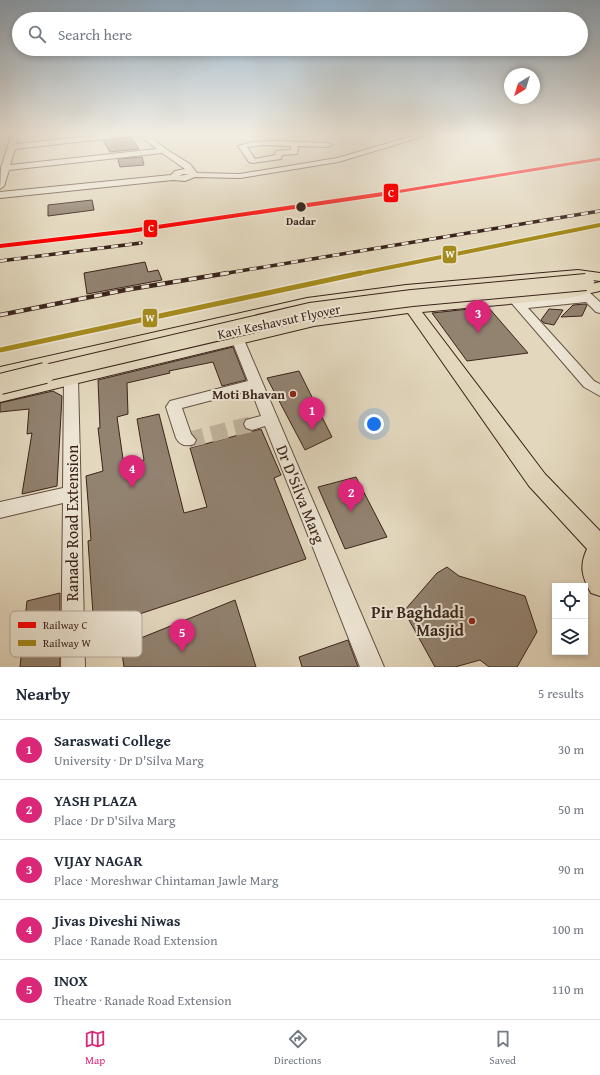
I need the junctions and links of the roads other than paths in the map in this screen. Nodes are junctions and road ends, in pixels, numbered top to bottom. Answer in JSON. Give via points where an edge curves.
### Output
{"nodes":[{"id":1,"x":6,"y":164,"type":"edge"},
{"id":2,"x":41,"y":164,"type":"edge"},
{"id":3,"x":184,"y":164,"type":"edge"},
{"id":4,"x":313,"y":164,"type":"edge"},
{"id":5,"x":5,"y":168,"type":"junction"},
{"id":6,"x":192,"y":174,"type":"junction"},
{"id":7,"x":0,"y":186,"type":"edge"},
{"id":8,"x":0,"y":195,"type":"edge"},
{"id":9,"x":594,"y":285,"type":"edge"},
{"id":10,"x":406,"y":289,"type":"junction"},
{"id":11,"x":516,"y":302,"type":"junction"},
{"id":12,"x":412,"y":308,"type":"junction"},
{"id":13,"x":600,"y":309,"type":"edge"},
{"id":14,"x":230,"y":320,"type":"junction"},
{"id":15,"x":238,"y":339,"type":"junction"},
{"id":16,"x":0,"y":373,"type":"edge"},
{"id":17,"x":71,"y":379,"type":"junction"},
{"id":18,"x":0,"y":384,"type":"edge"},
{"id":19,"x":256,"y":384,"type":"junction"},
{"id":20,"x":600,"y":390,"type":"edge"},
{"id":21,"x":0,"y":396,"type":"edge"},
{"id":22,"x":270,"y":419,"type":"junction"},
{"id":23,"x":252,"y":424,"type":"tunnel mouth"},
{"id":24,"x":188,"y":440,"type":"dead end"},
{"id":25,"x":72,"y":493,"type":"junction"},
{"id":26,"x":0,"y":510,"type":"edge"},
{"id":27,"x":600,"y":547,"type":"edge"},
{"id":28,"x":600,"y":550,"type":"edge"},
{"id":29,"x":600,"y":584,"type":"edge"},
{"id":30,"x":73,"y":611,"type":"edge"},
{"id":31,"x":73,"y":657,"type":"edge"},
{"id":32,"x":73,"y":667,"type":"edge"},
{"id":33,"x":372,"y":667,"type":"edge"}],
"edges":[{"from":1,"to":5,"type":"street"},
{"from":2,"to":5,"type":"street"},
{"from":3,"to":6,"type":"street"},
{"from":4,"to":6,"type":"street","via":[[240,176]]},
{"from":5,"to":7,"type":"street"},
{"from":6,"to":8,"type":"street","via":[[179,172],[174,177]]},
{"from":9,"to":10,"type":"main road","via":[[571,275]]},
{"from":9,"to":11,"type":"main road"},
{"from":9,"to":13,"type":"street"},
{"from":9,"to":18,"type":"main road","name":"Kavi Keshavsut Flyover","bridge":true,"via":[[412,298],[310,312]]},
{"from":10,"to":12,"type":"main road"},
{"from":10,"to":14,"type":"main road","via":[[306,302]]},
{"from":11,"to":12,"type":"main road"},
{"from":11,"to":20,"type":"street","via":[[589,384]]},
{"from":12,"to":15,"type":"main road","via":[[314,321]]},
{"from":12,"to":27,"type":"main road","via":[[537,480]]},
{"from":14,"to":15,"type":"street","name":"Dr D'Silva Marg"},
{"from":14,"to":16,"type":"main road"},
{"from":15,"to":17,"type":"main road"},
{"from":15,"to":19,"type":"street","name":"Dr D'Silva Marg"},
{"from":17,"to":21,"type":"main road"},
{"from":17,"to":25,"type":"street","name":"Ranade Road Extension"},
{"from":19,"to":22,"type":"street","name":"Dr D'Silva Marg"},
{"from":19,"to":24,"type":"street","via":[[176,405],[174,407],[184,438]]},
{"from":22,"to":23,"type":"street"},
{"from":22,"to":33,"type":"street","name":"Dr D'Silva Marg"},
{"from":25,"to":26,"type":"street"},
{"from":25,"to":30,"type":"street","name":"Ranade Road Extension"},
{"from":28,"to":29,"type":"main road","via":[[592,566]]},
{"from":31,"to":32,"type":"street","name":"Ranade Road Extension"}]}
